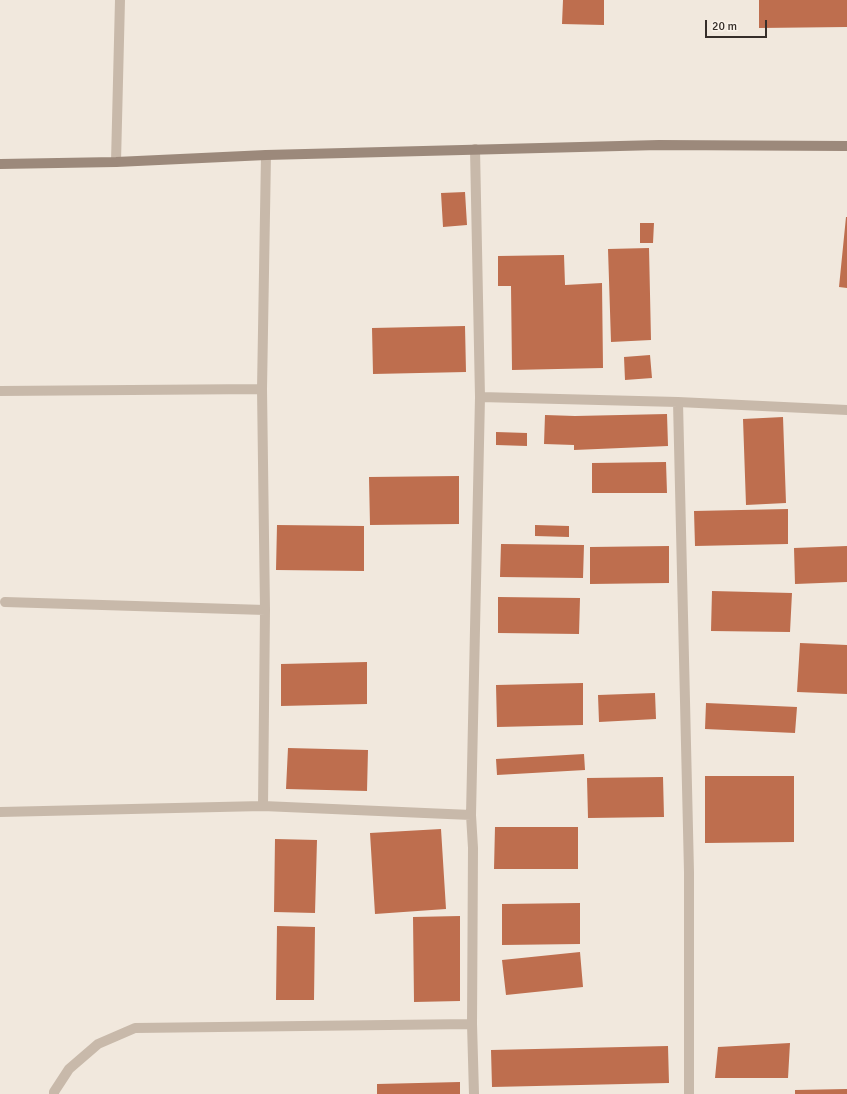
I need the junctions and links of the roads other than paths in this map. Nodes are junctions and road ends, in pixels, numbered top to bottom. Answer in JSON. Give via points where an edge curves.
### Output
{"nodes":[{"id":1,"x":120,"y":0,"type":"edge"},
{"id":2,"x":847,"y":146,"type":"edge"},
{"id":3,"x":475,"y":149,"type":"junction"},
{"id":4,"x":266,"y":155,"type":"junction"},
{"id":5,"x":116,"y":162,"type":"junction"},
{"id":6,"x":0,"y":164,"type":"edge"},
{"id":7,"x":262,"y":389,"type":"junction"},
{"id":8,"x":0,"y":391,"type":"edge"},
{"id":9,"x":480,"y":397,"type":"junction"},
{"id":10,"x":678,"y":402,"type":"junction"},
{"id":11,"x":847,"y":410,"type":"edge"},
{"id":12,"x":5,"y":602,"type":"dead end"},
{"id":13,"x":265,"y":610,"type":"junction"},
{"id":14,"x":263,"y":806,"type":"junction"},
{"id":15,"x":0,"y":812,"type":"edge"},
{"id":16,"x":471,"y":815,"type":"junction"},
{"id":17,"x":472,"y":1024,"type":"junction"},
{"id":18,"x":54,"y":1094,"type":"edge"},
{"id":19,"x":474,"y":1094,"type":"edge"},
{"id":20,"x":688,"y":1094,"type":"edge"}],
"edges":[{"from":1,"to":5,"type":"street"},
{"from":2,"to":3,"type":"main road","via":[[659,145]]},
{"from":3,"to":4,"type":"main road"},
{"from":3,"to":9,"type":"street"},
{"from":4,"to":5,"type":"main road"},
{"from":4,"to":7,"type":"street"},
{"from":5,"to":6,"type":"main road"},
{"from":7,"to":8,"type":"street"},
{"from":7,"to":13,"type":"street"},
{"from":9,"to":10,"type":"street"},
{"from":9,"to":16,"type":"street"},
{"from":10,"to":11,"type":"street"},
{"from":10,"to":20,"type":"street","via":[[689,864]]},
{"from":12,"to":13,"type":"street"},
{"from":13,"to":14,"type":"street"},
{"from":14,"to":15,"type":"street"},
{"from":14,"to":16,"type":"street"},
{"from":16,"to":17,"type":"street"},
{"from":17,"to":18,"type":"street","via":[[134,1028],[98,1044],[69,1069]]},
{"from":17,"to":19,"type":"street"}]}
